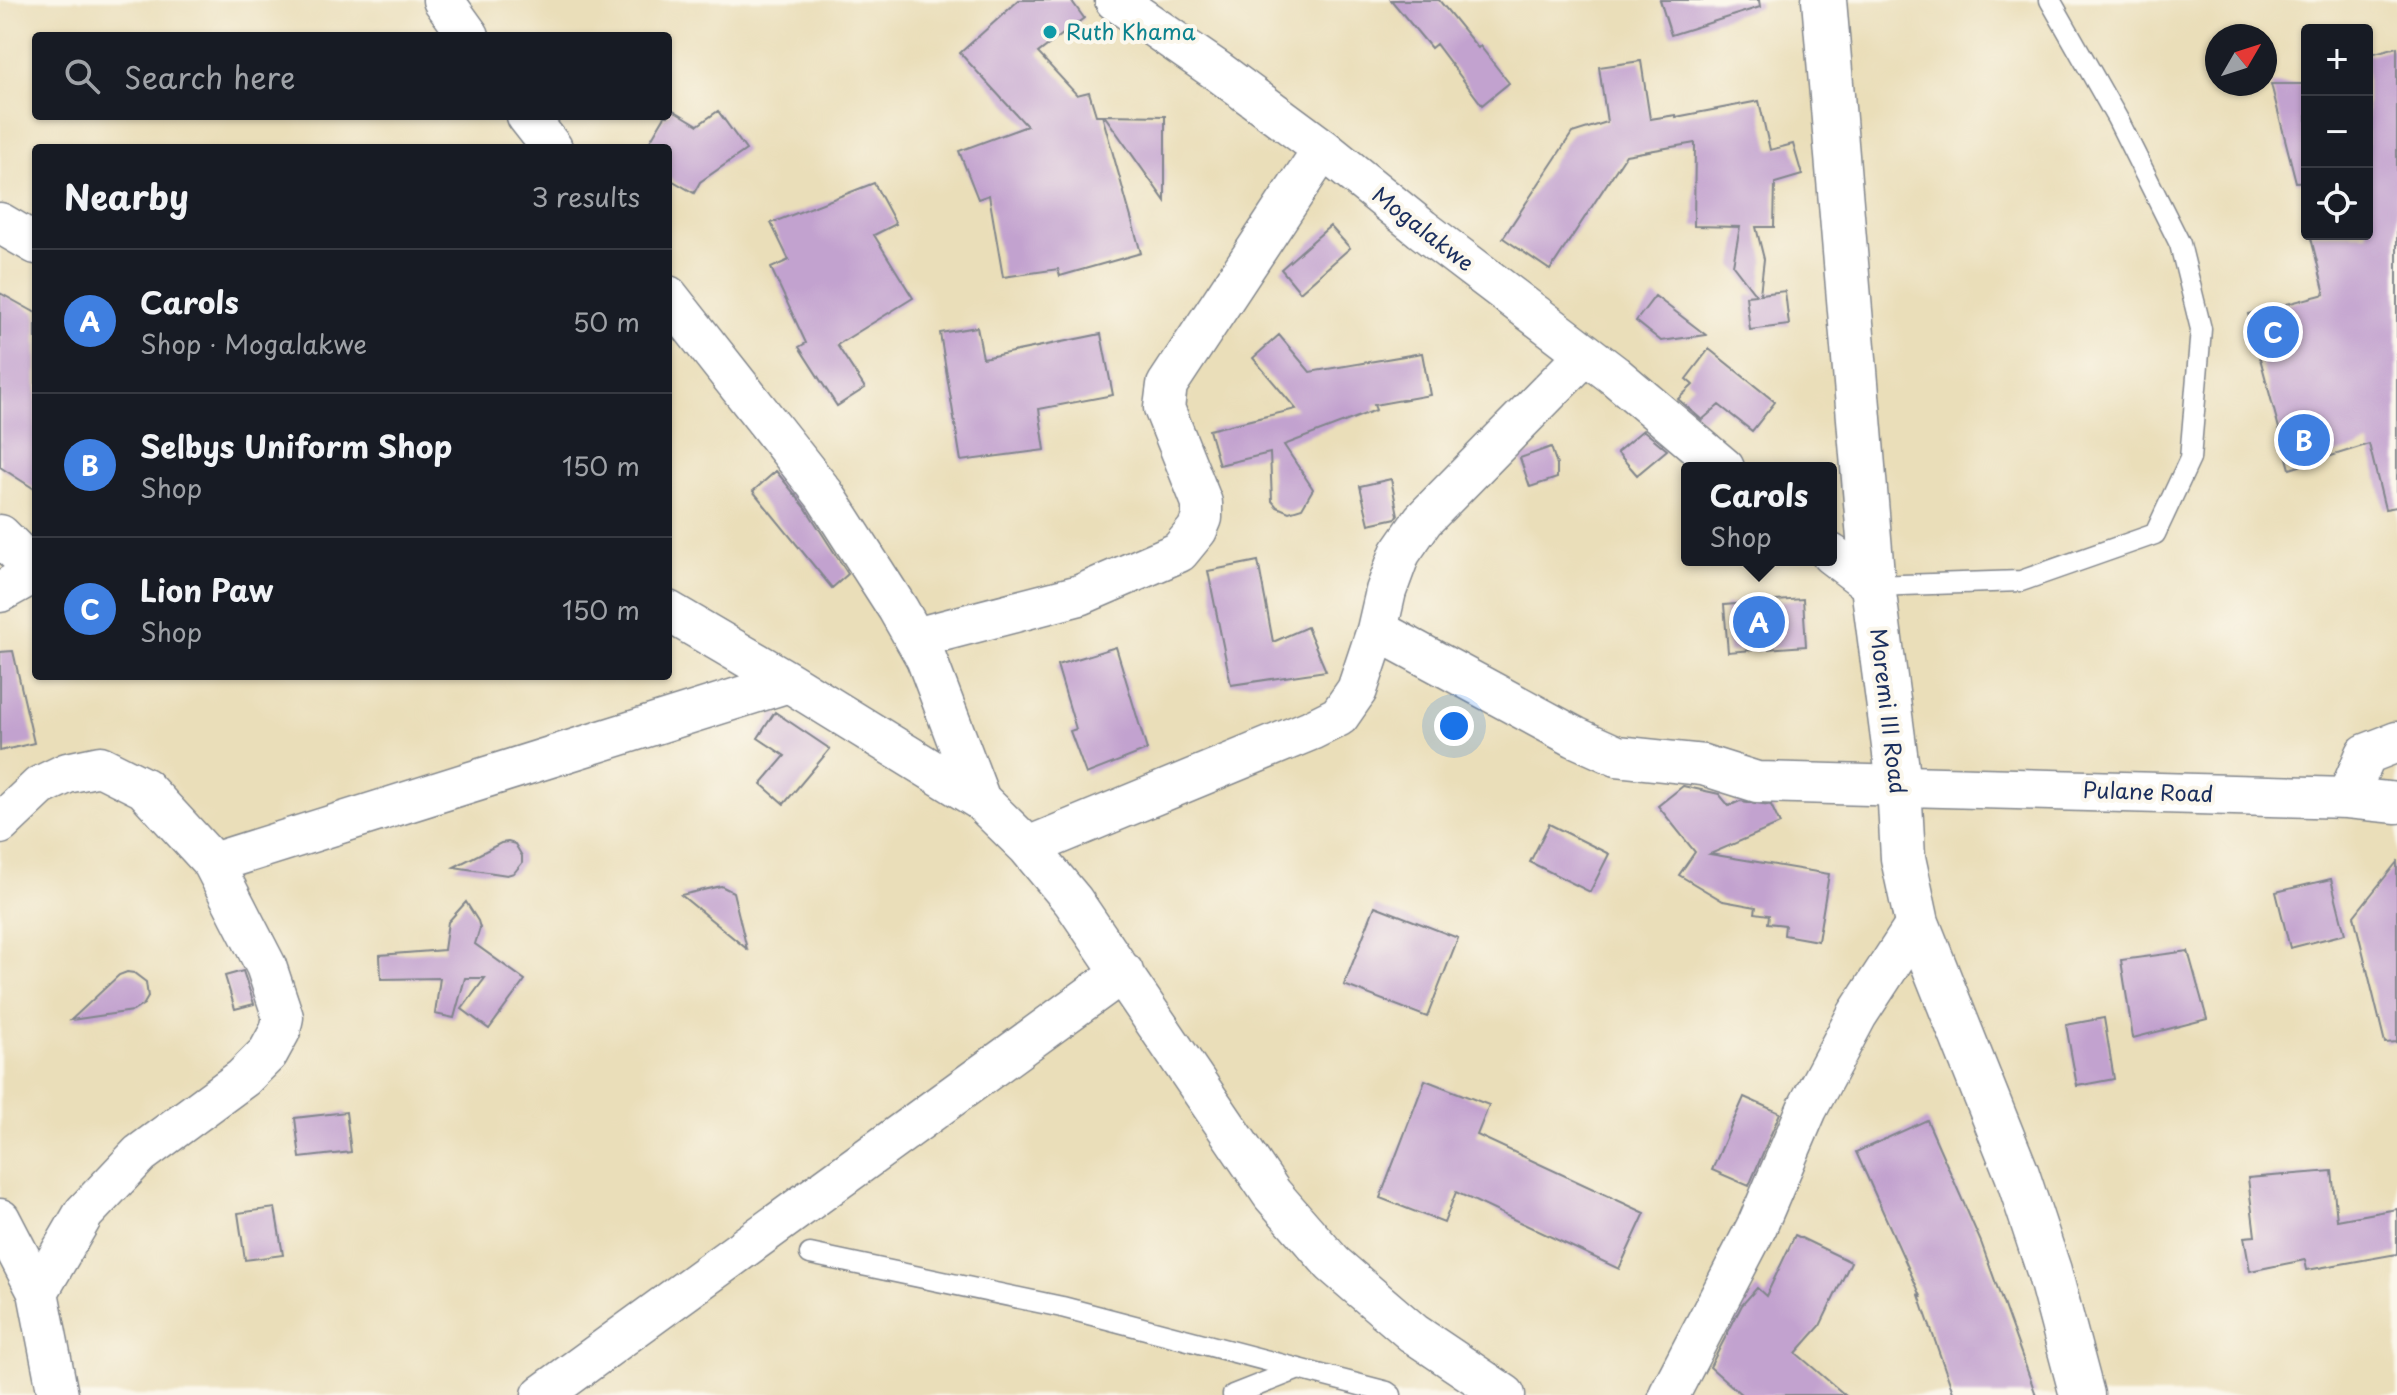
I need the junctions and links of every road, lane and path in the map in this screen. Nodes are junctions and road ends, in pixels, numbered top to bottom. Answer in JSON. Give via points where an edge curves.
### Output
{"nodes":[{"id":1,"x":443,"y":0,"type":"edge"},
{"id":2,"x":1115,"y":0,"type":"edge"},
{"id":3,"x":1824,"y":0,"type":"edge"},
{"id":4,"x":2050,"y":0,"type":"edge"},
{"id":5,"x":466,"y":32,"type":"edge"},
{"id":6,"x":1323,"y":149,"type":"junction"},
{"id":7,"x":0,"y":223,"type":"edge"},
{"id":8,"x":32,"y":242,"type":"edge"},
{"id":9,"x":672,"y":301,"type":"edge"},
{"id":10,"x":1586,"y":354,"type":"junction"},
{"id":11,"x":1717,"y":462,"type":"edge"},
{"id":12,"x":0,"y":535,"type":"edge"},
{"id":13,"x":1837,"y":559,"type":"edge"},
{"id":14,"x":32,"y":567,"type":"edge"},
{"id":15,"x":32,"y":573,"type":"edge"},
{"id":16,"x":1873,"y":586,"type":"junction"},
{"id":17,"x":0,"y":592,"type":"edge"},
{"id":18,"x":672,"y":613,"type":"edge"},
{"id":19,"x":1377,"y":630,"type":"junction"},
{"id":20,"x":915,"y":638,"type":"junction"},
{"id":21,"x":789,"y":682,"type":"junction"},
{"id":22,"x":2397,"y":742,"type":"edge"},
{"id":23,"x":1899,"y":784,"type":"junction"},
{"id":24,"x":2347,"y":798,"type":"junction"},
{"id":25,"x":980,"y":800,"type":"junction"},
{"id":26,"x":2397,"y":803,"type":"edge"},
{"id":27,"x":0,"y":824,"type":"edge"},
{"id":28,"x":1028,"y":847,"type":"junction"},
{"id":29,"x":213,"y":863,"type":"junction"},
{"id":30,"x":1917,"y":923,"type":"junction"},
{"id":31,"x":1123,"y":972,"type":"junction"},
{"id":32,"x":0,"y":1219,"type":"edge"},
{"id":33,"x":810,"y":1254,"type":"dead end"},
{"id":34,"x":38,"y":1292,"type":"junction"},
{"id":35,"x":1299,"y":1369,"type":"junction"},
{"id":36,"x":46,"y":1389,"type":"edge"},
{"id":37,"x":542,"y":1395,"type":"edge"},
{"id":38,"x":1233,"y":1395,"type":"edge"},
{"id":39,"x":1391,"y":1395,"type":"edge"},
{"id":40,"x":1505,"y":1395,"type":"edge"},
{"id":41,"x":1669,"y":1395,"type":"edge"},
{"id":42,"x":2082,"y":1395,"type":"edge"}],
"edges":[{"from":1,"to":5,"type":"street"},
{"from":2,"to":6,"type":"street","name":"Mogalakwe"},
{"from":3,"to":16,"type":"street","name":"Moremi III Road"},
{"from":4,"to":16,"type":"lane","via":[[2180,244],[2201,329],[2190,459],[2155,534],[2021,581]]},
{"from":6,"to":10,"type":"street","name":"Mogalakwe"},
{"from":6,"to":20,"type":"street","via":[[1167,385],[1164,408],[1202,503],[1197,530],[1179,552],[1080,595]]},
{"from":7,"to":8,"type":"street"},
{"from":9,"to":20,"type":"street","via":[[824,494]]},
{"from":10,"to":11,"type":"street","name":"Mogalakwe"},
{"from":10,"to":19,"type":"street","via":[[1423,520],[1400,553]]},
{"from":12,"to":14,"type":"street"},
{"from":13,"to":16,"type":"street"},
{"from":15,"to":17,"type":"street"},
{"from":16,"to":23,"type":"street","name":"Moremi III Road"},
{"from":18,"to":21,"type":"street"},
{"from":19,"to":23,"type":"street","name":"Pulane Road","via":[[1617,756],[1703,765],[1757,782]]},
{"from":19,"to":28,"type":"street","via":[[1357,690],[1339,716]]},
{"from":20,"to":25,"type":"street"},
{"from":21,"to":25,"type":"street"},
{"from":21,"to":29,"type":"street"},
{"from":22,"to":24,"type":"street","via":[[2366,754]]},
{"from":23,"to":24,"type":"street","name":"Pulane Road"},
{"from":23,"to":30,"type":"street","name":"Moremi III Road","via":[[1903,858]]},
{"from":24,"to":26,"type":"street","name":"Pulane Road"},
{"from":25,"to":28,"type":"street"},
{"from":27,"to":29,"type":"street","via":[[40,786],[100,766],[144,788]]},
{"from":28,"to":31,"type":"street"},
{"from":29,"to":34,"type":"street","via":[[266,966],[283,1017],[280,1031],[268,1053],[243,1078],[140,1154],[84,1213]]},
{"from":30,"to":41,"type":"street","via":[[1857,1015],[1807,1109],[1757,1226]]},
{"from":30,"to":42,"type":"street","name":"Moremi III Road","via":[[2017,1174]]},
{"from":31,"to":37,"type":"street"},
{"from":31,"to":40,"type":"street","via":[[1272,1194],[1333,1264],[1413,1333]]},
{"from":32,"to":34,"type":"street"},
{"from":33,"to":35,"type":"lane","via":[[1062,1307]]},
{"from":34,"to":36,"type":"street"},
{"from":35,"to":38,"type":"lane"},
{"from":35,"to":39,"type":"lane"}]}
